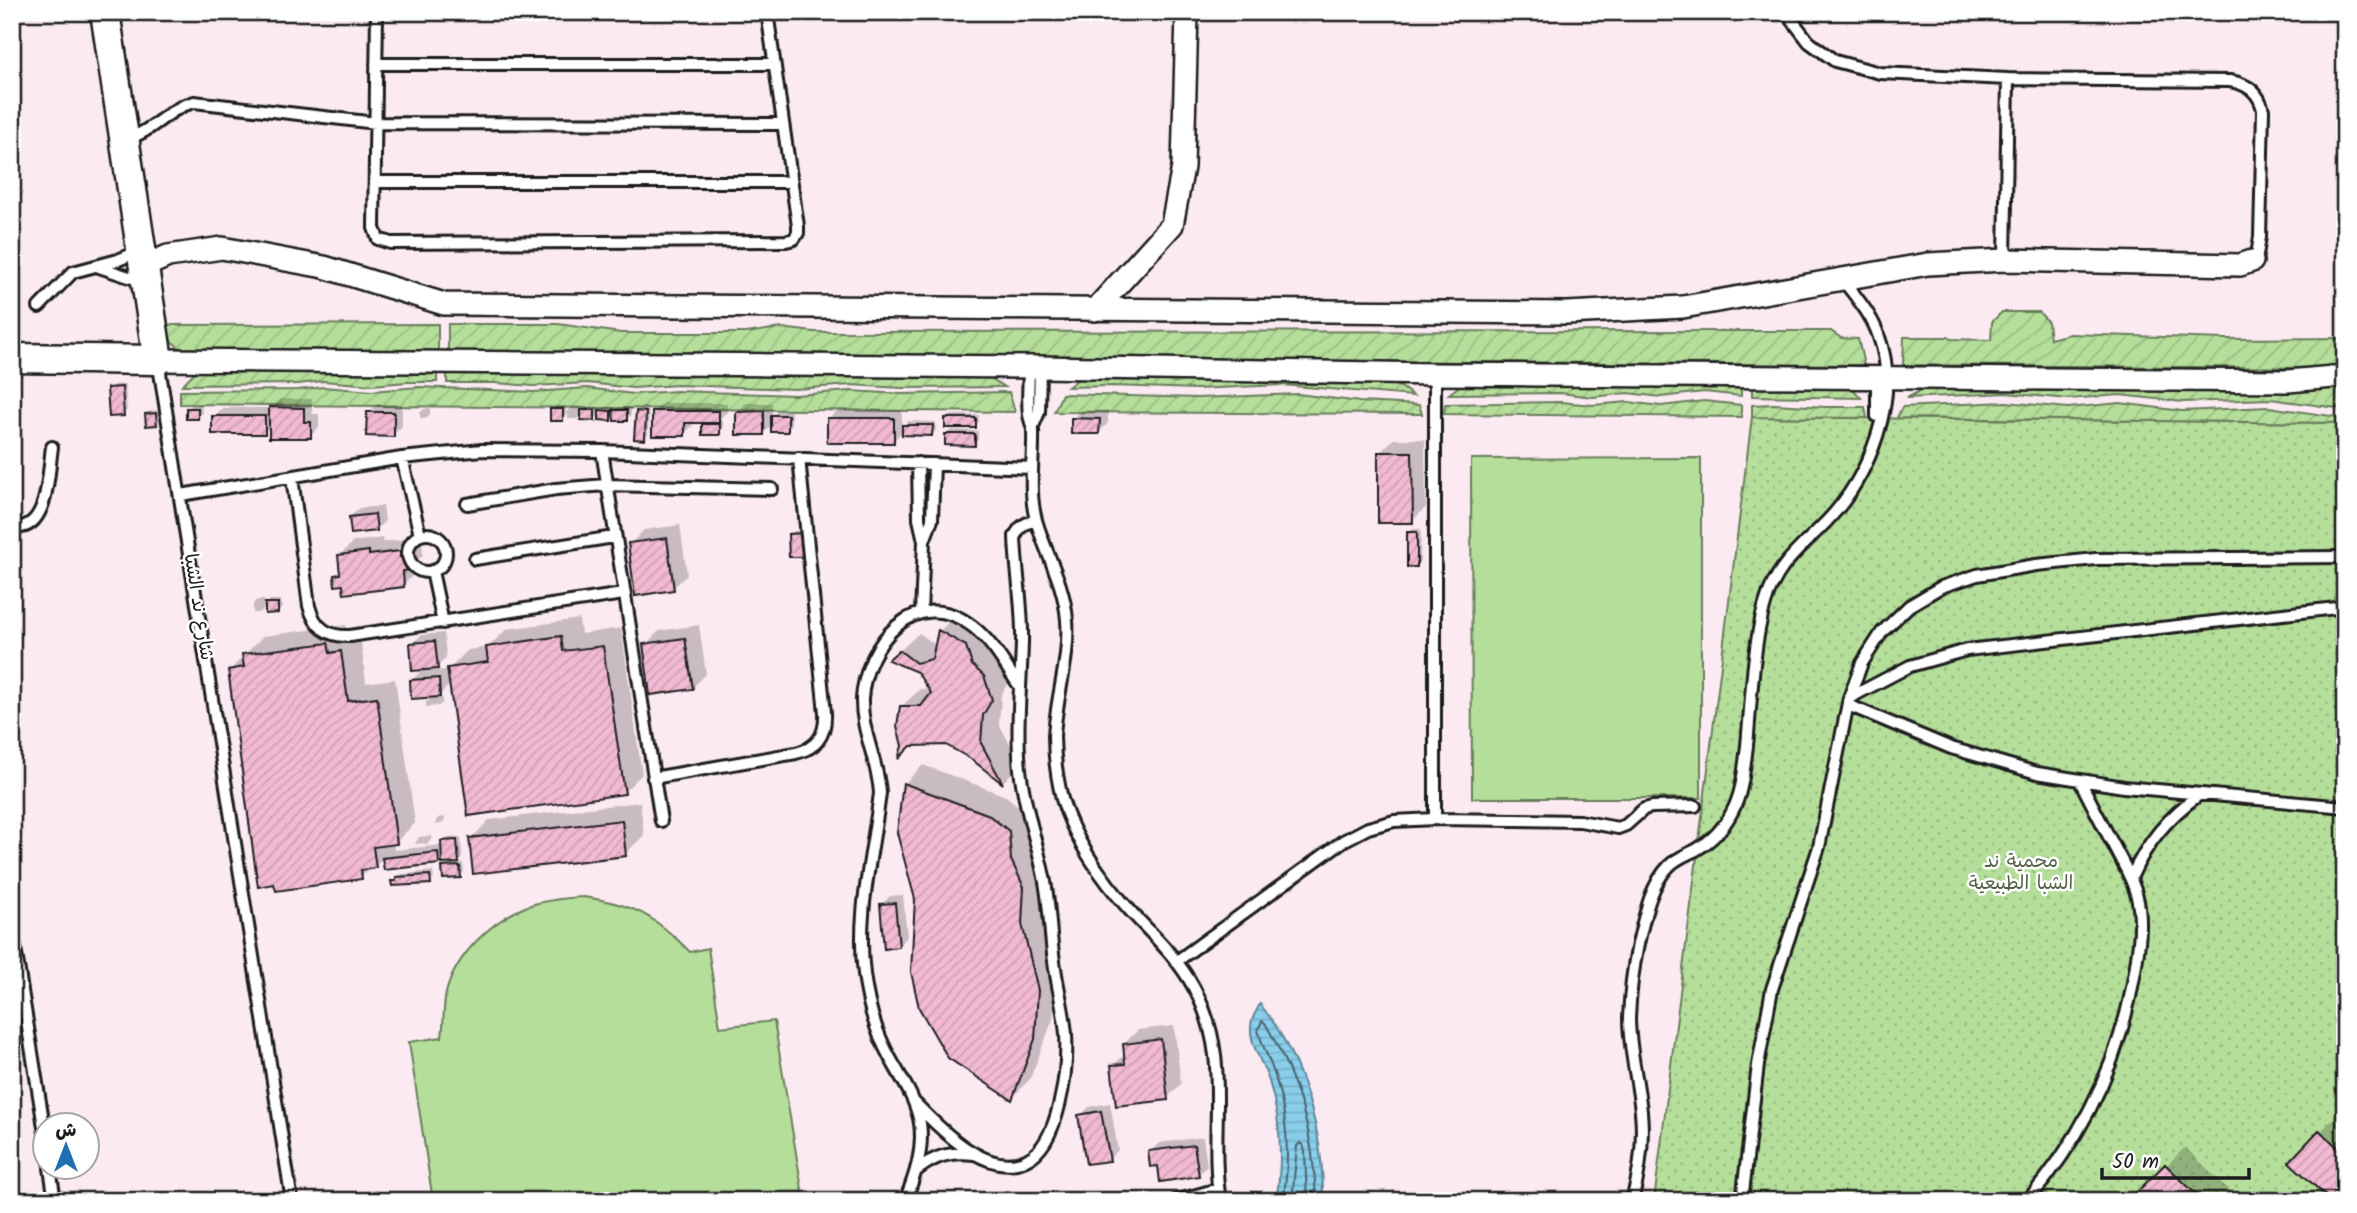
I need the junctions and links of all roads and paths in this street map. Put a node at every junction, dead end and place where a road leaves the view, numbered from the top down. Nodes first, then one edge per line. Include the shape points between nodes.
1 (105, 12) edge
2 (377, 12) edge
3 (767, 12) edge
4 (1187, 12) edge
5 (1786, 12) edge
6 (376, 64) junction
7 (774, 64) junction
8 (2008, 79) junction
9 (376, 123) junction
10 (783, 124) junction
11 (125, 140) junction
12 (375, 182) junction
13 (791, 182) junction
14 (2005, 260) junction
15 (2252, 261) joint
16 (93, 266) junction
17 (145, 267) junction
18 (1842, 279) junction
19 (39, 307) dead end
20 (1095, 310) junction
21 (12, 358) edge
22 (158, 360) junction
23 (1034, 367) junction
24 (1434, 374) junction
25 (1881, 376) junction
26 (2345, 376) edge
27 (52, 447) dead end
28 (601, 451) junction
29 (402, 458) junction
30 (799, 458) junction
31 (918, 463) junction
32 (934, 464) junction
33 (1032, 468) junction
34 (292, 477) junction
35 (606, 485) junction
36 (772, 489) dead end
37 (181, 495) junction
38 (467, 504) dead end
39 (1036, 520) junction
40 (12, 527) edge
41 (420, 535) junction
42 (614, 537) junction
43 (924, 541) junction
44 (2345, 557) edge
45 (475, 559) dead end
46 (432, 571) junction
47 (623, 594) junction
48 (2345, 607) edge
49 (922, 613) junction
50 (443, 623) junction
51 (1018, 684) junction
52 (1849, 701) junction
53 (653, 778) junction
54 (2080, 781) junction
55 (2200, 794) junction
56 (1695, 806) dead end
57 (2345, 807) edge
58 (1435, 819) junction
59 (660, 821) dead end
60 (2131, 878) junction
61 (12, 929) edge
62 (1177, 961) junction
63 (915, 1102) junction
64 (42, 1112) edge
65 (977, 1154) junction
66 (917, 1170) junction
67 (52, 1182) edge
68 (1219, 1195) edge
69 (55, 1201) edge
70 (292, 1201) edge
71 (905, 1201) edge
72 (1175, 1201) edge
73 (1632, 1201) edge
74 (1742, 1201) edge
75 (2027, 1201) edge

1 - 11 street, شارع ند الشبا
2 - 6 lane
3 - 7 lane
4 - 20 street via 1183,167 1172,225
5 - 8 lane via 1809,42 1835,61 1880,73
6 - 7 lane
6 - 9 lane
7 - 10 lane
8 - 14 lane
8 - 15 lane via 2230,81 2249,86 2263,110 2260,237
9 - 10 lane
9 - 11 lane via 194,102
9 - 12 lane
10 - 13 lane
11 - 17 street, شارع ند الشبا
12 - 13 lane
12 - 13 lane via 374,232 378,239 391,243 790,241 798,230
14 - 15 street via 2240,265
14 - 18 street via 1928,264
16 - 17 lane via 121,273
16 - 17 lane via 118,260
16 - 19 lane via 68,275
17 - 20 street via 168,256 222,248 324,267 444,304
17 - 22 street, شارع ند الشبا
18 - 20 street via 1707,304 1628,312
18 - 25 lane via 1873,321 1880,339
21 - 22 street
22 - 23 street
22 - 37 lane, شارع ند الشبا
23 - 24 street
23 - 33 lane via 1029,412
24 - 25 street
24 - 58 lane
25 - 26 street via 2288,381
25 - 73 lane via 1878,432 1864,470 1847,497 1795,550 1770,586 1760,628 1743,779 1732,812 1711,839 1669,866 1651,900 1638,944 1630,1007 1642,1114 1640,1171
27 - 40 lane via 39,516 30,526
28 - 29 lane via 482,450
28 - 30 lane
28 - 35 lane
29 - 34 lane
29 - 41 lane
30 - 31 lane
30 - 53 lane via 825,713 822,735 816,744 796,753
31 - 32 lane
31 - 43 lane
32 - 33 lane
32 - 43 lane via 932,520
33 - 39 lane
34 - 37 lane
34 - 50 lane via 309,606 319,627 338,636
35 - 36 lane
35 - 38 lane
35 - 42 lane
37 - 70 lane, شارع ند الشبا
39 - 51 lane via 1025,523 1015,536 1022,622
39 - 62 lane via 1058,574 1067,623 1054,735 1063,800 1092,862
41 - 46 lane via 408,547 410,562
41 - 46 lane via 437,536 446,551 440,567
42 - 45 lane
42 - 47 lane
43 - 49 lane
44 - 52 lane via 2096,559 1977,575 1941,587 1909,606 1882,632 1862,663
46 - 50 lane
47 - 50 lane
47 - 53 lane
48 - 52 lane via 1967,650 1910,666
49 - 51 lane via 940,612 973,626
49 - 63 lane via 904,619 878,645 862,700 880,793 862,924 864,975 884,1048
51 - 65 lane via 1020,769 1045,881 1066,1061 1056,1115 1039,1151 1028,1159 1003,1164
52 - 54 lane via 1951,748
52 - 74 lane via 1819,847 1772,989
53 - 59 lane
54 - 55 lane
54 - 60 lane
55 - 57 lane
55 - 60 lane via 2151,839
56 - 58 lane via 1644,809 1618,828 1580,821
58 - 62 lane via 1394,821 1343,841
60 - 75 lane via 2140,932 2120,1039 2084,1122
61 - 64 lane
62 - 68 lane via 1203,1008 1216,1050
63 - 65 lane
63 - 66 lane via 921,1136
65 - 66 lane via 945,1154
66 - 71 lane
67 - 69 lane
68 - 72 lane

